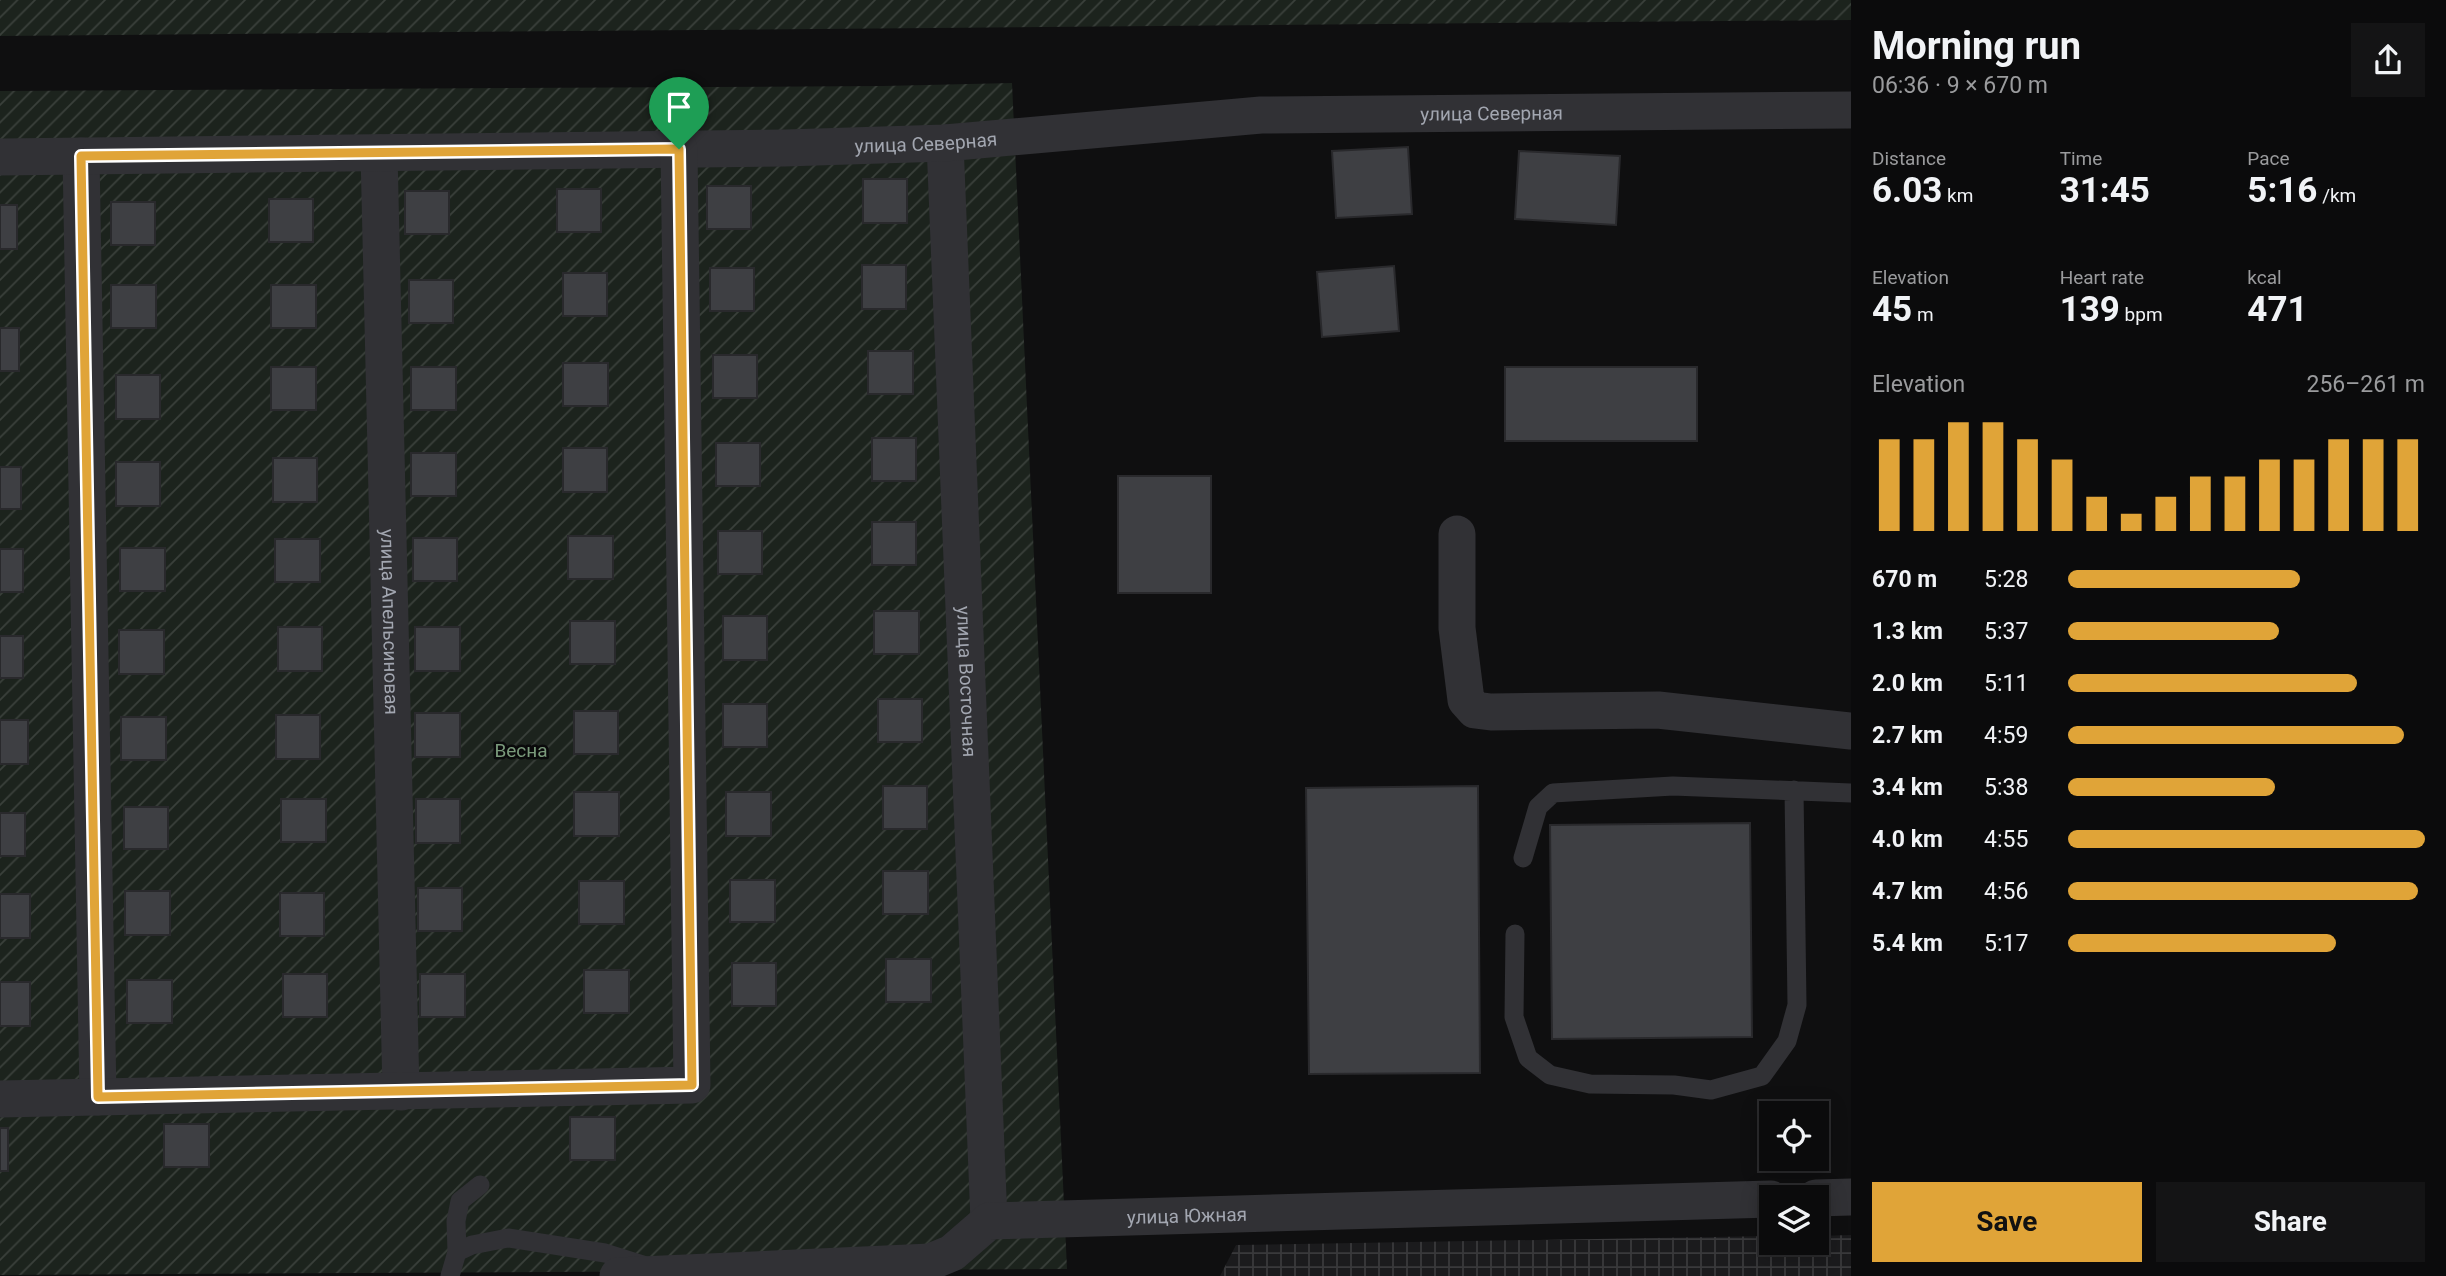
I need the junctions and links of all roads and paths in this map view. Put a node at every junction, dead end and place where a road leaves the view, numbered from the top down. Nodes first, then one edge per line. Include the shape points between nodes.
1 (1851, 110) edge
2 (944, 143) junction
3 (679, 149) junction
4 (379, 153) junction
5 (81, 156) junction
6 (0, 157) edge
7 (1457, 534) dead end
8 (1851, 731) edge
9 (1794, 790) junction
10 (1851, 793) edge
11 (1523, 858) dead end
12 (1515, 934) dead end
13 (401, 1092) junction
14 (98, 1097) junction
15 (0, 1099) edge
16 (480, 1185) dead end
17 (1851, 1197) edge
18 (1829, 1198) edge
19 (1759, 1199) edge
20 (989, 1221) junction
21 (457, 1252) junction
22 (670, 1274) junction
23 (450, 1276) edge
24 (618, 1276) edge

1 - 2 street, улица Северная via 1261,115
2 - 3 street, улица Северная
2 - 20 street, улица Восточная
3 - 4 street, улица Северная
3 - 13 street via 692,1085
4 - 5 street, улица Северная
4 - 13 street, улица Апельсиновая
5 - 6 street, улица Северная
5 - 14 street
7 - 8 street via 1457,628 1466,700 1475,710 1658,710
9 - 10 lane
9 - 11 lane via 1673,786 1553,793 1538,807
9 - 12 lane via 1797,1005 1787,1041 1762,1076 1711,1090 1590,1084 1549,1075 1528,1058 1514,1017
13 - 14 street
14 - 15 street
16 - 21 lane via 460,1201
17 - 18 street
19 - 20 street, улица Южная
20 - 22 street via 952,1253 930,1262
21 - 22 lane via 508,1238 605,1253
21 - 23 lane
22 - 24 street

